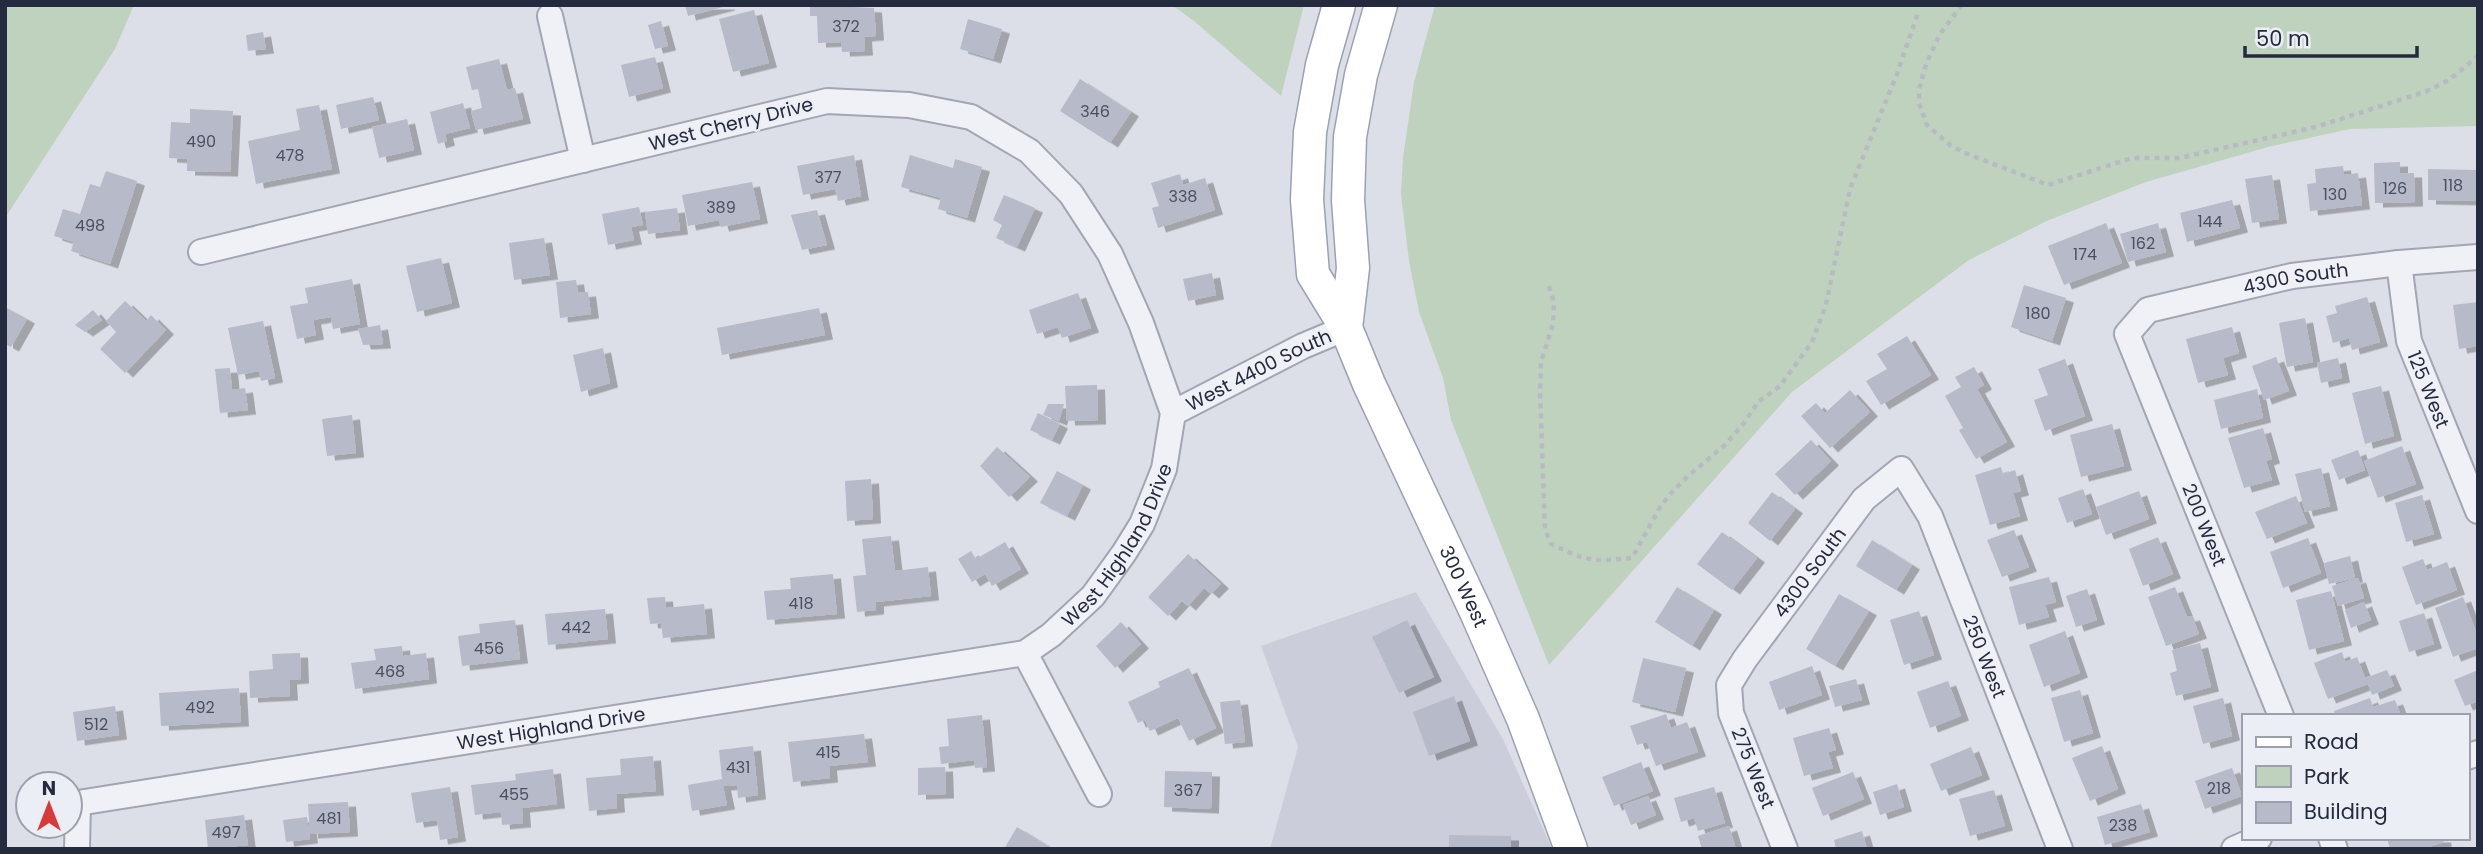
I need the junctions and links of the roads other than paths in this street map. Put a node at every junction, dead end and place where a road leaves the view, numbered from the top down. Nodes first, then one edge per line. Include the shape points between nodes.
1 (1339, 5) edge
2 (1381, 5) edge
3 (550, 16) dead end
4 (583, 160) junction
5 (201, 252) dead end
6 (2478, 257) edge
7 (2399, 262) junction
8 (1346, 328) junction
9 (2127, 334) joint
10 (1173, 413) junction
11 (1902, 468) joint
12 (2478, 511) edge
13 (1025, 653) junction
14 (1729, 685) joint
15 (2280, 714) edge
16 (1099, 794) dead end
17 (2254, 840) edge
18 (77, 849) edge
19 (1572, 849) edge
20 (1785, 849) edge
21 (2060, 849) edge
22 (2234, 849) edge

1 - 8 main road, 300 West via 1313,110 1307,200 1313,274
2 - 8 main road, 300 West via 1350,137 1353,268
3 - 4 street
4 - 5 street, West Cherry Drive
4 - 10 street, West Cherry Drive via 827,101 909,105 971,117 1029,151 1071,194 1110,254
6 - 7 street, 4300 South
7 - 9 street, 4300 South via 2292,276 2148,310
7 - 12 street, 125 West via 2409,341
8 - 10 street, West 4400 South
8 - 19 main road, 300 West via 1523,719
9 - 15 street, 200 West
10 - 13 street, West Highland Drive via 1164,469 1142,524 1093,596
11 - 14 street, 4300 South via 1864,499
11 - 21 street, 250 West via 1930,516
13 - 16 street
13 - 18 street, West Highland Drive via 78,803
14 - 20 street, 275 West via 1731,713
17 - 22 street

